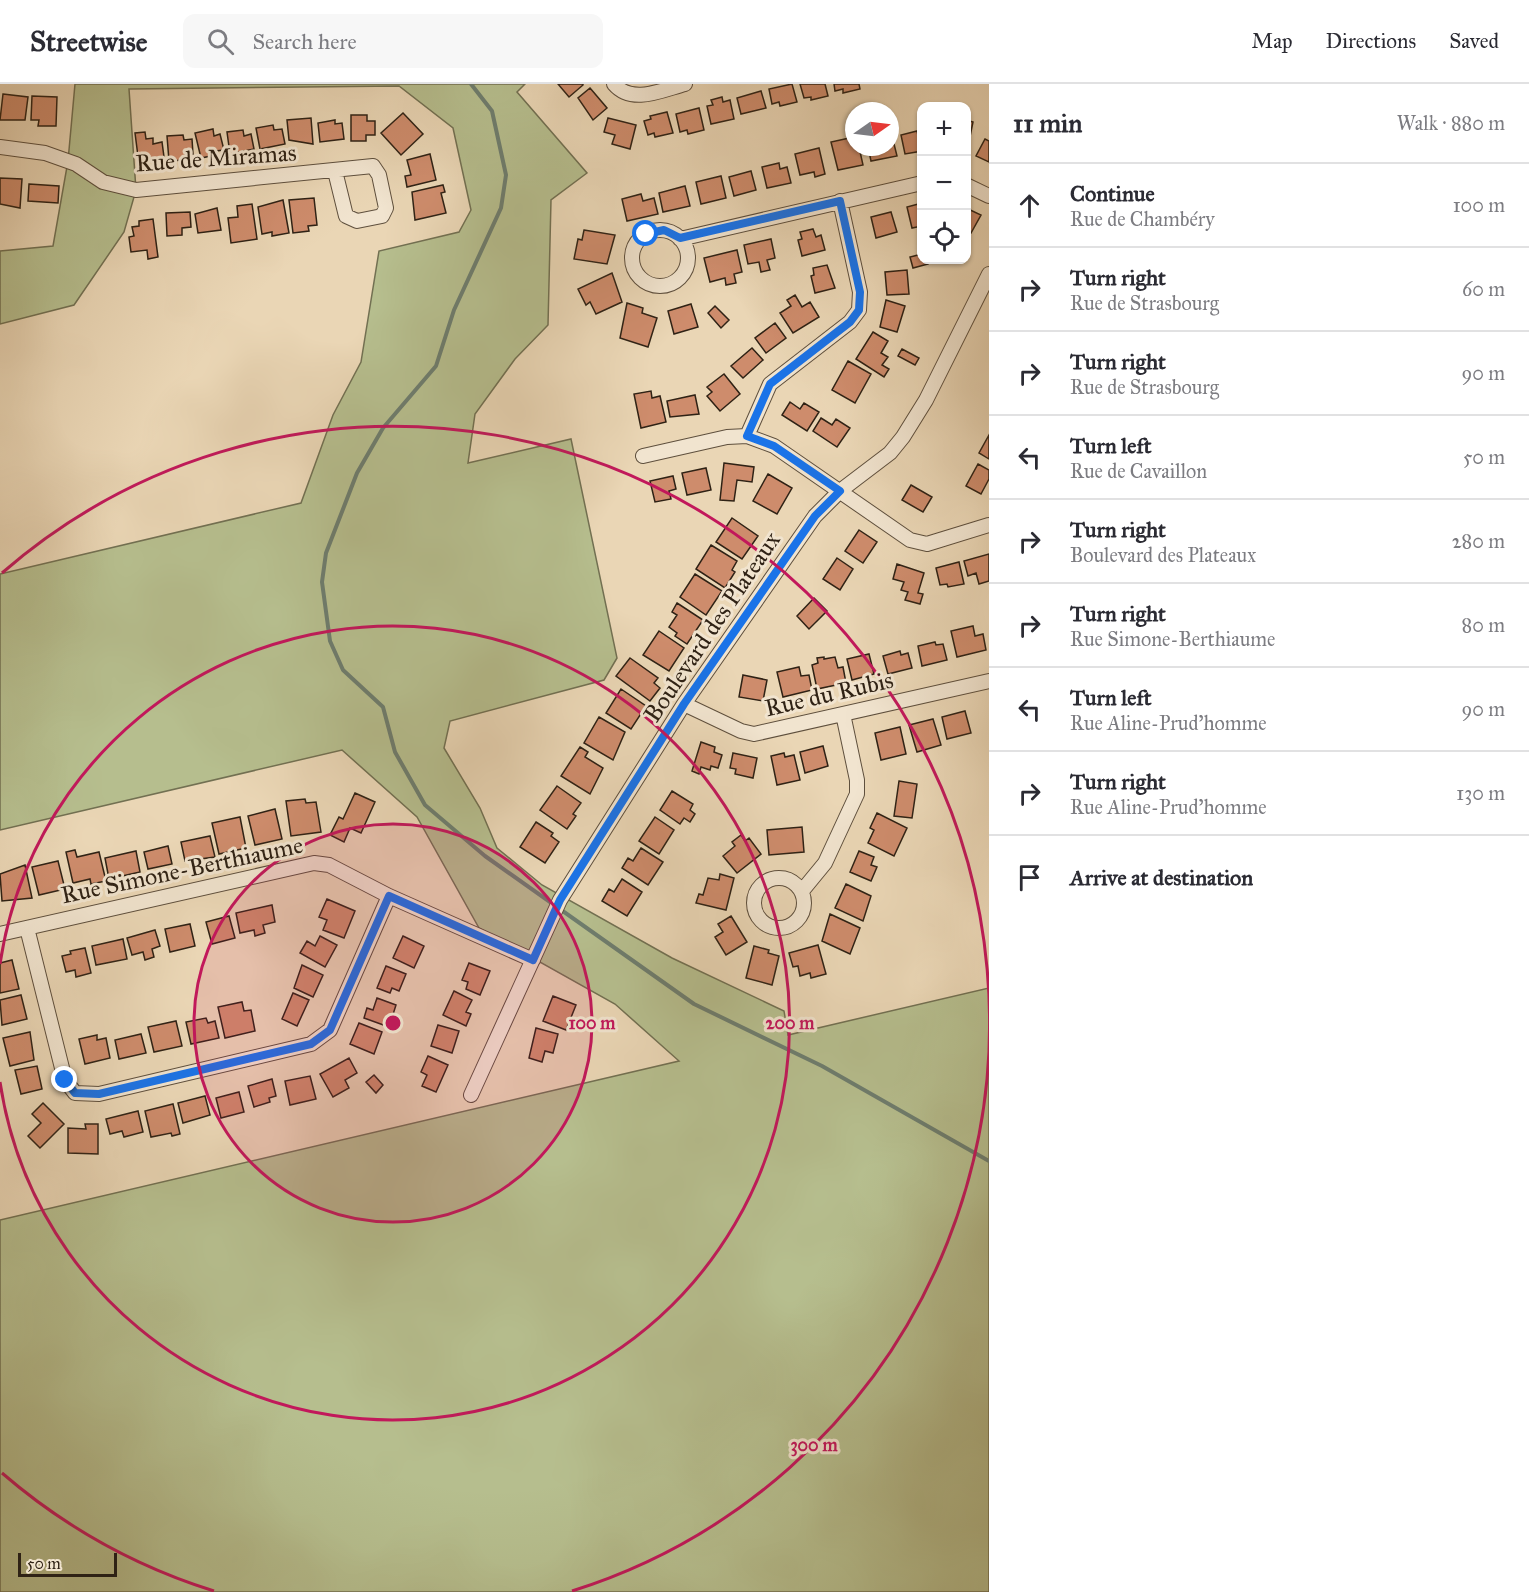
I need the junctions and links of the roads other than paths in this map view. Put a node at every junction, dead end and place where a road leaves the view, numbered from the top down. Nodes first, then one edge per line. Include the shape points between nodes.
1 (614, 84) edge
2 (685, 84) edge
3 (0, 147) edge
4 (336, 171) junction
5 (917, 184) edge
6 (971, 187) edge
7 (989, 196) edge
8 (840, 201) junction
9 (680, 238) junction
10 (989, 274) edge
11 (747, 436) junction
12 (643, 456) dead end
13 (840, 491) junction
14 (989, 525) edge
15 (989, 681) edge
16 (684, 704) junction
17 (843, 714) junction
18 (802, 891) dead end
19 (389, 896) junction
20 (27, 928) junction
21 (0, 934) edge
22 (533, 960) junction
23 (471, 1095) dead end

1 - 2 street via 621,92 640,96
3 - 4 street, Rue de Miramas via 45,153 76,164 104,182 136,190
4 - 4 street, Rue de Miramas via 373,166 379,175 386,208 382,216 357,221 346,216
5 - 8 street
6 - 7 street
8 - 9 street
8 - 11 street via 860,292 859,310 850,322 770,384
9 - 9 street via 654,230 639,240 632,257 644,281 661,286 684,272 688,255
10 - 13 street, Boulevard des Plateaux via 926,400 903,437 874,467
11 - 12 street
11 - 13 street via 774,446
13 - 14 street via 899,534 927,544
13 - 16 street, Boulevard des Plateaux via 815,516
15 - 17 street, Rue du Rubis
16 - 17 street, Rue du Rubis via 754,734
16 - 22 street, Boulevard des Plateaux via 560,900
17 - 18 street via 857,794 825,863
19 - 20 street, Rue Simone-Berthiaume via 329,865 314,863
19 - 20 street via 330,1030 311,1044 99,1094 75,1093 65,1080
19 - 22 street, Rue Simone-Berthiaume
20 - 21 street, Rue Simone-Berthiaume
22 - 23 street, Boulevard des Plateaux

